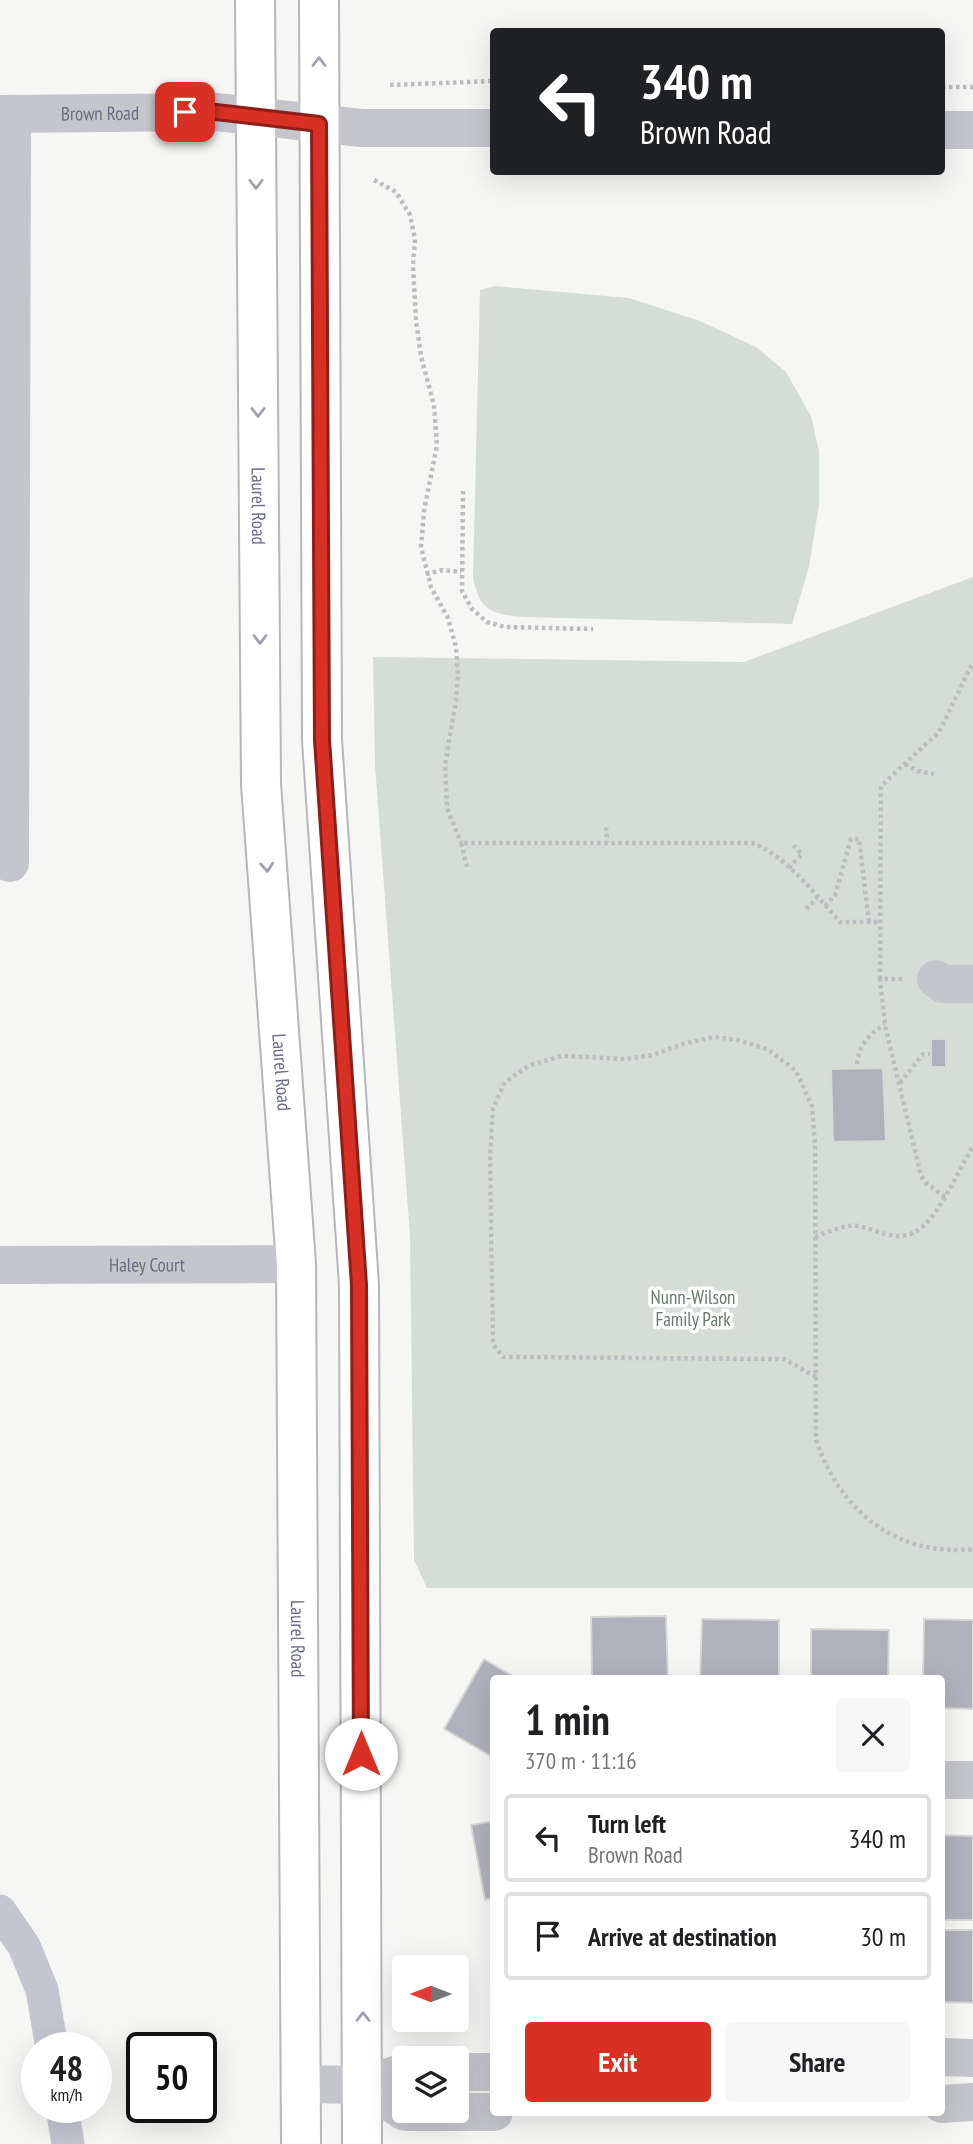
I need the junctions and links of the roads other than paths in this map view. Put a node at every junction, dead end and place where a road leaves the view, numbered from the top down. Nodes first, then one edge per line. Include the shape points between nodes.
1 (255, 0) edge
2 (319, 0) edge
3 (6, 114) edge
4 (256, 116) junction
5 (319, 124) junction
6 (490, 128) edge
7 (945, 130) edge
8 (973, 130) edge
9 (10, 863) dead end
10 (936, 979) dead end
11 (973, 984) edge
12 (296, 1264) junction
13 (0, 1265) edge
14 (945, 1780) edge
15 (973, 1780) edge
16 (945, 2057) edge
17 (973, 2058) edge
18 (469, 2072) edge
19 (490, 2072) edge
20 (392, 2076) edge
21 (300, 2084) junction
22 (363, 2085) junction
23 (973, 2102) edge
24 (945, 2104) edge
25 (490, 2112) edge
26 (301, 2144) edge
27 (362, 2144) edge

1 - 4 main road, Laurel Road
5 -> 2 main road
3 - 4 street, Brown Road via 216,112
3 - 9 street
4 - 5 street, Brown Road
4 -> 12 main road, Laurel Road via 261,784
5 - 6 street, Brown Road
22 -> 5 main road via 359,1285 322,740
7 - 8 street
10 - 11 street via 943,984
12 - 13 street, Haley Court
12 - 21 main road, Laurel Road
14 - 15 street
16 - 17 street
18 - 19 street
20 - 22 street
21 - 22 street
21 - 26 main road, Laurel Road
22 - 25 street via 404,2112
22 - 27 main road
23 - 24 street

